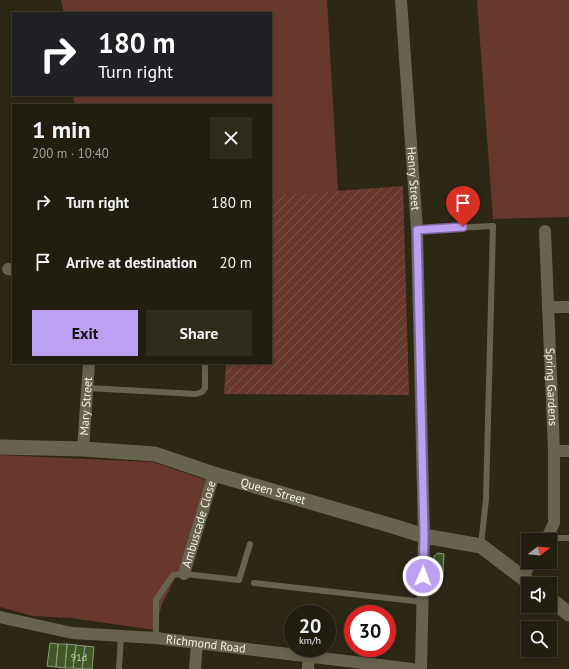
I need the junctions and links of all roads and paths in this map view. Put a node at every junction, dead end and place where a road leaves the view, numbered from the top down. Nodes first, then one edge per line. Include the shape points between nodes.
1 (401, 0) edge
2 (417, 230) junction
3 (546, 231) dead end
4 (548, 307) junction
5 (569, 307) edge
6 (89, 364) edge
7 (205, 364) edge
8 (88, 388) junction
9 (0, 447) edge
10 (83, 449) junction
11 (569, 451) edge
12 (554, 452) junction
13 (214, 474) junction
14 (550, 533) edge
15 (424, 536) junction
16 (569, 538) edge
17 (557, 539) edge
18 (250, 544) dead end
19 (481, 546) junction
20 (184, 574) junction
21 (523, 577) edge
22 (254, 583) dead end
23 (423, 602) junction
24 (557, 605) edge
25 (569, 614) edge
26 (0, 617) edge
27 (121, 636) junction
28 (156, 638) junction
29 (197, 643) junction
30 (284, 653) edge
31 (310, 657) edge
32 (318, 657) edge
33 (119, 669) edge
34 (195, 669) edge
35 (308, 669) edge
36 (412, 669) edge
37 (421, 669) edge

1 - 2 street, Henry Street
2 - 15 street, Henry Street
2 - 19 lane via 493,226 486,499
3 - 4 street, Spring Gardens
4 - 5 street
4 - 12 street, Spring Gardens
6 - 8 street, Mary Street
7 - 8 lane via 205,388 196,394
8 - 10 street, Mary Street
9 - 10 street, Queen Street
10 - 13 street, Queen Street via 155,454
11 - 12 street
12 - 14 street, Spring Gardens via 554,523
13 - 15 street, Queen Street
13 - 20 street, Ambuscade Close
15 - 19 street, Queen Street
15 - 23 street, Henry Street
16 - 17 lane
18 - 20 lane via 239,580
19 - 21 street, Queen Street
20 - 28 lane via 173,575 156,600
22 - 23 lane
23 - 37 street, Henry Street
24 - 25 street
26 - 27 street, Richmond Road via 72,633
27 - 28 street, Richmond Road
27 - 33 lane
28 - 29 street, Richmond Road
29 - 30 street, Richmond Road
29 - 34 street
31 - 35 street
32 - 36 street, Richmond Road

